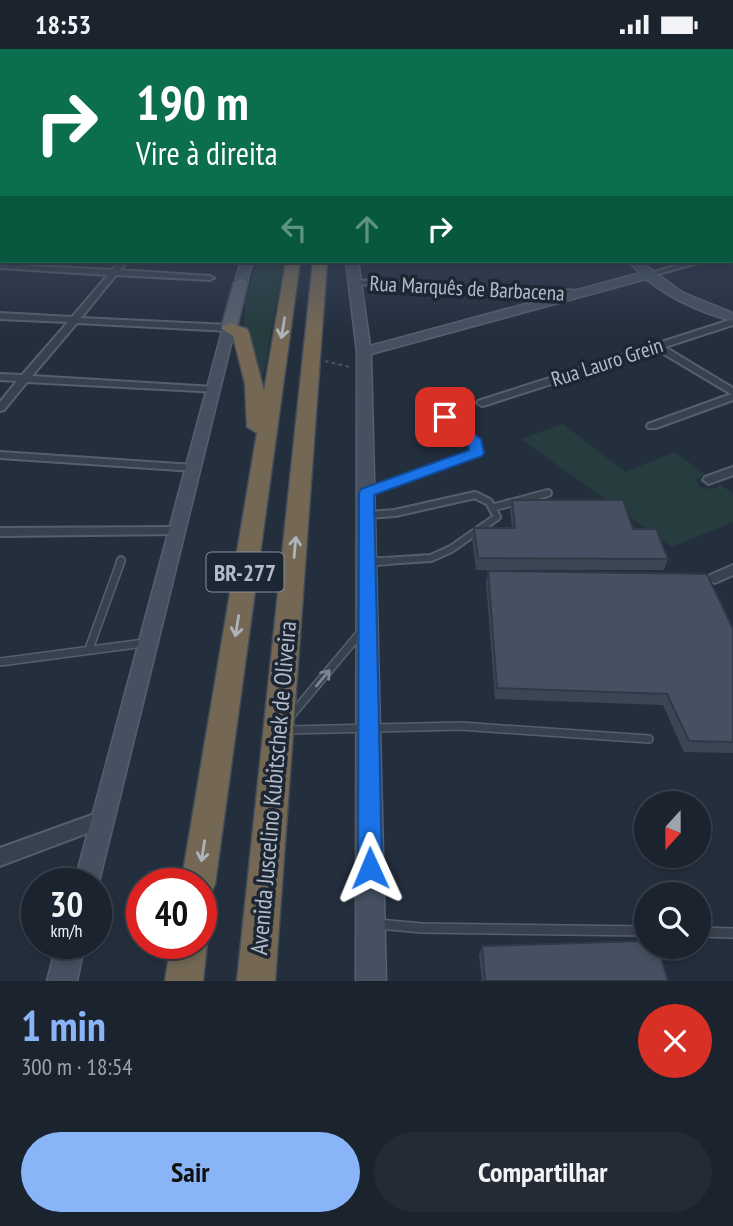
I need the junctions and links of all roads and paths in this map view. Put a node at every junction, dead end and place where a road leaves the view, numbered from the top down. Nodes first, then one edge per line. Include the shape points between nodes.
1 (122, 263) edge
2 (247, 263) edge
3 (293, 263) edge
4 (320, 263) edge
5 (331, 263) edge
6 (352, 263) edge
7 (636, 263) edge
8 (693, 263) edge
9 (0, 266) edge
10 (114, 273) junction
11 (647, 275) junction
12 (210, 278) dead end
13 (242, 282) joint
14 (353, 282) junction
15 (318, 283) junction
16 (581, 293) junction
17 (0, 316) edge
18 (733, 317) edge
19 (74, 320) junction
20 (733, 322) edge
21 (229, 328) junction
22 (657, 346) junction
23 (312, 359) junction
24 (364, 361) junction
25 (0, 377) edge
26 (25, 378) junction
27 (214, 390) junction
28 (733, 395) edge
29 (482, 403) dead end
30 (430, 404) dead end
31 (0, 408) edge
32 (652, 426) dead end
33 (0, 455) edge
34 (194, 468) junction
35 (733, 471) edge
36 (709, 480) dead end
37 (258, 491) junction
38 (366, 493) junction
39 (548, 493) dead end
40 (495, 507) junction
41 (367, 515) junction
42 (177, 531) junction
43 (0, 533) edge
44 (121, 560) dead end
45 (367, 562) junction
46 (733, 570) edge
47 (715, 577) dead end
48 (369, 624) junction
49 (149, 643) junction
50 (89, 649) junction
51 (0, 662) edge
52 (279, 730) junction
53 (368, 730) junction
54 (649, 739) dead end
55 (103, 819) junction
56 (0, 857) edge
57 (91, 868) edge
58 (200, 868) edge
59 (371, 923) junction
60 (634, 932) edge
61 (711, 932) edge
62 (733, 933) edge
63 (67, 959) edge
64 (187, 959) edge
65 (62, 981) edge
66 (184, 981) edge
67 (256, 981) edge
68 (371, 981) edge

1 - 10 street
2 - 13 street
3 -> 37 highway, Avenida Juscelino Kubitschek de Oliveira / BR-277
4 - 15 highway, Avenida Juscelino Kubitschek de Oliveira / BR-277
5 - 15 highway
6 - 14 street
7 - 11 street
8 - 11 street
9 - 10 street
10 - 12 street
10 - 19 street
11 - 16 street
11 - 18 street via 687,302
13 - 21 main road
14 - 16 street, Rua Marquês de Barbacena
14 - 24 street
15 - 23 highway, Avenida Juscelino Kubitschek de Oliveira / BR-277
16 - 24 street
17 - 19 street
19 - 21 street
19 - 26 street
20 - 22 street, Rua Lauro Grein
21 - 27 street
21 - 37 highway via 241,333 254,384
22 - 28 street
22 - 29 street, Rua Lauro Grein
23 - 24 path
52 -> 23 highway, Avenida Juscelino Kubitschek de Oliveira / BR-277
24 - 38 street
25 - 26 street
26 - 27 street
26 - 31 street
27 - 34 street
28 - 32 street
30 - 38 lane via 475,442 477,453
33 - 34 street
34 - 42 street
35 - 36 street
37 -> 58 highway, Avenida Juscelino Kubitschek de Oliveira / BR-277
38 - 41 street
39 - 40 lane
40 - 41 lane via 475,495
40 - 45 lane via 497,517 432,558
41 - 45 street
42 - 43 street
42 - 49 street
44 - 50 lane
45 - 48 street
46 - 47 street
52 -> 48 lane
48 - 53 street
49 - 50 lane
49 - 55 street
50 - 51 lane
52 - 53 lane
52 - 67 highway, Avenida Juscelino Kubitschek de Oliveira / BR-277
53 - 54 lane via 461,726
53 - 59 street
55 - 56 street
55 - 57 street
59 - 60 lane
59 - 68 street
61 - 62 lane
63 - 65 street
64 - 66 highway

